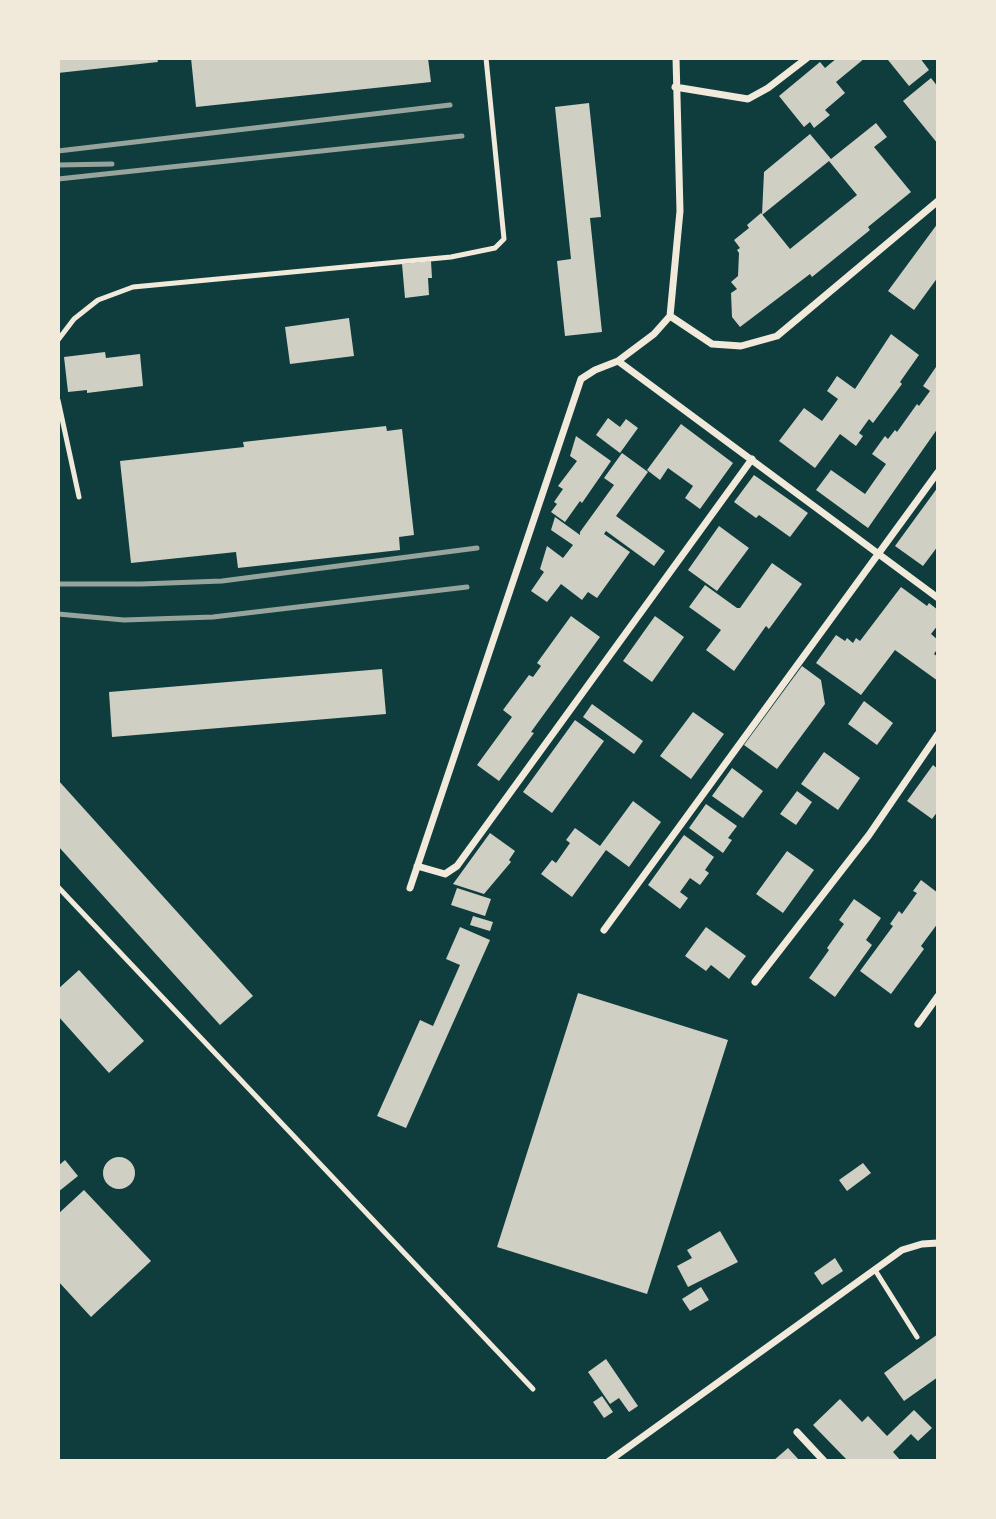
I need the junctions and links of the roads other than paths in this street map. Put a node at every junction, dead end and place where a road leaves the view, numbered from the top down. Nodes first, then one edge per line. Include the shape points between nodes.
1 (486, 58) edge
2 (676, 58) edge
3 (807, 58) edge
4 (675, 87) junction
5 (938, 201) edge
6 (670, 316) junction
7 (58, 340) edge
8 (618, 361) junction
9 (58, 400) edge
10 (751, 459) junction
11 (938, 472) edge
12 (79, 496) dead end
13 (878, 555) junction
14 (938, 598) edge
15 (938, 734) edge
16 (417, 866) junction
17 (58, 887) edge
18 (410, 888) dead end
19 (604, 930) dead end
20 (755, 982) dead end
21 (938, 996) edge
22 (918, 1024) dead end
23 (938, 1243) edge
24 (875, 1270) junction
25 (917, 1337) dead end
26 (533, 1389) dead end
27 (797, 1432) dead end
28 (609, 1461) edge
29 (824, 1461) edge

1 - 7 lane via 504,239 495,248 451,257 133,287 98,300 74,319
2 - 4 street
3 - 4 street via 748,99
4 - 6 street via 680,211
5 - 6 street via 777,336 741,346 712,344
6 - 8 street
8 - 10 street
8 - 16 street via 581,379
9 - 12 lane
10 - 13 street
10 - 16 street via 457,866 445,874
11 - 13 street
13 - 14 street
13 - 19 street
15 - 20 street via 869,835
16 - 18 street
17 - 26 lane
21 - 22 street
23 - 24 street via 902,1250
24 - 25 lane
24 - 28 street
27 - 29 street

